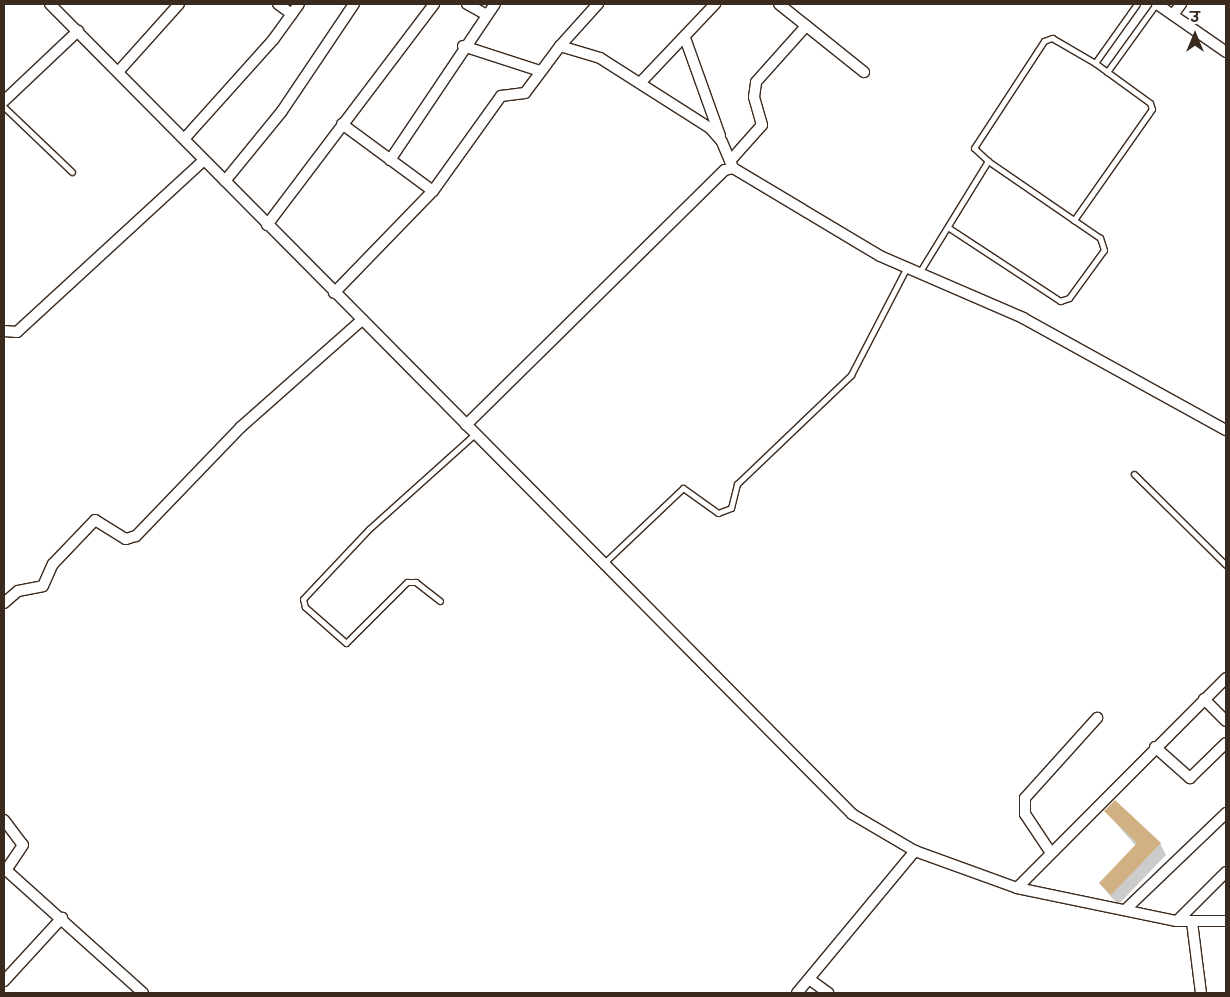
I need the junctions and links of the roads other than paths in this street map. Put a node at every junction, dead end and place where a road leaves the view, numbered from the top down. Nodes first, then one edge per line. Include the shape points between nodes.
1 (50, 4) edge
2 (179, 4) edge
3 (278, 4) edge
4 (299, 4) edge
5 (354, 4) edge
6 (434, 4) edge
7 (467, 4) edge
8 (494, 4) edge
9 (598, 4) edge
10 (715, 4) edge
11 (779, 4) edge
12 (1137, 4) edge
13 (1156, 4) edge
14 (1181, 4) edge
15 (292, 14) junction
16 (485, 14) junction
17 (1173, 15) junction
18 (806, 26) junction
19 (78, 31) junction
20 (684, 38) junction
21 (463, 46) junction
22 (560, 46) junction
23 (1226, 52) edge
24 (1095, 63) junction
25 (540, 71) junction
26 (118, 72) junction
27 (864, 72) dead end
28 (1107, 72) junction
29 (641, 82) junction
30 (4, 101) edge
31 (4, 107) edge
32 (342, 124) junction
33 (184, 138) junction
34 (722, 142) junction
35 (204, 160) junction
36 (390, 160) junction
37 (988, 161) junction
38 (731, 164) junction
39 (72, 172) dead end
40 (225, 181) junction
41 (434, 191) junction
42 (1074, 220) junction
43 (268, 225) junction
44 (949, 228) junction
45 (907, 267) junction
46 (919, 272) junction
47 (334, 293) junction
48 (362, 320) junction
49 (4, 331) edge
50 (466, 425) junction
51 (1226, 430) edge
52 (475, 434) junction
53 (1134, 474) dead end
54 (603, 563) junction
55 (1226, 565) edge
56 (440, 601) dead end
57 (4, 604) edge
58 (1226, 678) edge
59 (1204, 699) junction
60 (1097, 718) dead end
61 (1226, 721) edge
62 (1226, 743) edge
63 (1155, 747) junction
64 (1226, 813) edge
65 (4, 820) edge
66 (915, 851) junction
67 (1051, 853) junction
68 (5, 870) edge
69 (1226, 872) edge
70 (1017, 888) junction
71 (1125, 910) junction
72 (62, 918) junction
73 (1177, 921) junction
74 (1226, 921) edge
75 (1192, 922) junction
76 (4, 979) edge
77 (809, 979) junction
78 (143, 993) edge
79 (797, 993) edge
80 (828, 993) edge
81 (1201, 993) edge

1 - 19 street
2 - 26 street
3 - 15 street
4 - 15 street
5 - 40 street via 282,112
6 - 32 street
7 - 16 street
8 - 16 street
9 - 22 street
10 - 20 street
11 - 18 street
12 - 24 lane
13 - 17 street
13 - 28 lane
14 - 17 street
15 - 33 street
16 - 21 street
17 - 23 street
18 - 27 street
18 - 38 street via 756,82 754,97 762,125
19 - 26 street
19 - 30 street
20 - 29 street
20 - 34 street
21 - 25 street
21 - 36 street
22 - 25 street
22 - 29 street via 600,58
24 - 28 lane
24 - 37 lane via 1058,40 1044,41 976,139 976,152
25 - 41 street via 522,95 501,96
26 - 33 street
28 - 42 lane via 1150,103 1152,109
29 - 34 street via 710,128
31 - 39 lane
32 - 36 street
32 - 43 street
33 - 35 street
34 - 38 street
35 - 40 street
35 - 49 street via 17,332
36 - 41 street
37 - 42 lane
37 - 44 lane
38 - 45 street via 838,233
38 - 50 street
40 - 43 street
41 - 47 street
42 - 44 lane via 1104,241 1105,247 1064,301
43 - 47 street
44 - 46 lane
45 - 46 street
45 - 54 lane via 851,375 737,484 731,508 718,513 683,488
46 - 51 street via 1111,362
47 - 48 street
48 - 50 street
48 - 57 street via 241,427 136,536 126,539 95,520 53,564 42,586 18,591
50 - 52 street
52 - 54 street
52 - 56 lane via 370,529 303,599 305,607 346,642 407,582 416,582
53 - 55 lane
54 - 66 street via 826,790 880,834
58 - 59 street
59 - 61 street
59 - 63 street
60 - 67 street via 1024,798 1024,814
62 - 63 street via 1190,778
63 - 67 street
64 - 71 street
65 - 68 street via 23,845
66 - 70 street
66 - 77 street
67 - 70 street
68 - 72 street
69 - 73 street
70 - 71 street
71 - 73 street
72 - 76 street
72 - 78 street
73 - 75 street
74 - 75 street
75 - 81 street
77 - 79 street
77 - 80 street

